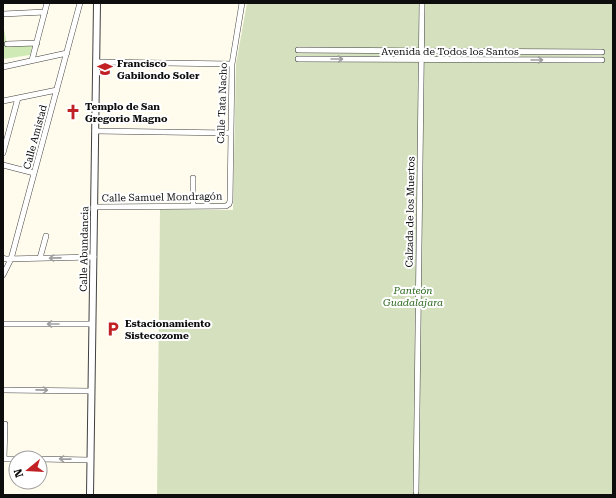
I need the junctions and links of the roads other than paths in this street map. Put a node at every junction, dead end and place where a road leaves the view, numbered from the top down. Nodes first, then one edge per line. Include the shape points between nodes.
1 (47, 3) edge
2 (80, 3) edge
3 (97, 3) edge
4 (242, 3) edge
5 (422, 3) edge
6 (45, 12) junction
7 (3, 14) edge
8 (37, 43) junction
9 (7, 44) dead end
10 (298, 50) dead end
11 (422, 51) junction
12 (602, 52) dead end
13 (67, 53) junction
14 (298, 59) dead end
15 (32, 60) junction
16 (421, 60) junction
17 (602, 60) dead end
18 (96, 62) junction
19 (232, 64) junction
20 (3, 67) edge
21 (57, 90) junction
22 (18, 98) junction
23 (3, 101) edge
24 (95, 131) junction
25 (230, 133) junction
26 (3, 153) edge
27 (3, 165) edge
28 (34, 173) junction
29 (193, 178) dead end
30 (229, 204) joint
31 (193, 206) junction
32 (94, 207) junction
33 (46, 236) dead end
34 (94, 257) junction
35 (3, 258) edge
36 (40, 258) junction
37 (11, 259) junction
38 (3, 275) edge
39 (3, 324) edge
40 (92, 324) junction
41 (3, 390) edge
42 (91, 391) junction
43 (5, 424) dead end
44 (4, 459) edge
45 (48, 459) edge
46 (90, 460) junction
47 (416, 492) dead end
48 (90, 495) edge

1 - 6 street
2 - 13 street, Calle Amistad
3 - 18 street, Calle Abundancia
4 - 19 street, Calle Tata Nacho
5 - 11 street, Calzada de los Muertos
6 - 7 street
6 - 8 street
8 - 9 street
8 - 15 street
10 - 11 street, Avenida de Todos los Santos
11 - 12 street, Avenida de Todos los Santos
11 - 16 street, Calzada de los Muertos
13 - 15 street
13 - 21 street, Calle Amistad
14 -> 16 street, Avenida de Todos los Santos
15 - 20 street
16 -> 17 street, Avenida de Todos los Santos
16 - 47 street, Calzada de los Muertos
18 - 19 street
18 - 24 street, Calle Abundancia
19 - 25 street, Calle Tata Nacho
21 - 22 street
21 - 28 street, Calle Amistad
22 - 23 street
22 - 26 street
24 - 25 street
24 - 32 street, Calle Abundancia
25 - 30 street, Calle Tata Nacho
27 - 28 street
28 - 37 street, Calle Amistad
29 - 31 street
30 - 31 street, Calle Samuel Mondragón
31 - 32 street, Calle Samuel Mondragón
32 - 34 street, Calle Abundancia
33 - 36 street
34 -> 36 street
34 - 40 street, Calle Abundancia
35 - 37 street
36 - 37 street
37 - 38 street, Calle Amistad
40 -> 39 street
40 - 42 street, Calle Abundancia
41 -> 42 street
42 - 46 street, Calle Abundancia
43 - 44 street
46 -> 45 street
46 - 48 street, Calle Abundancia

